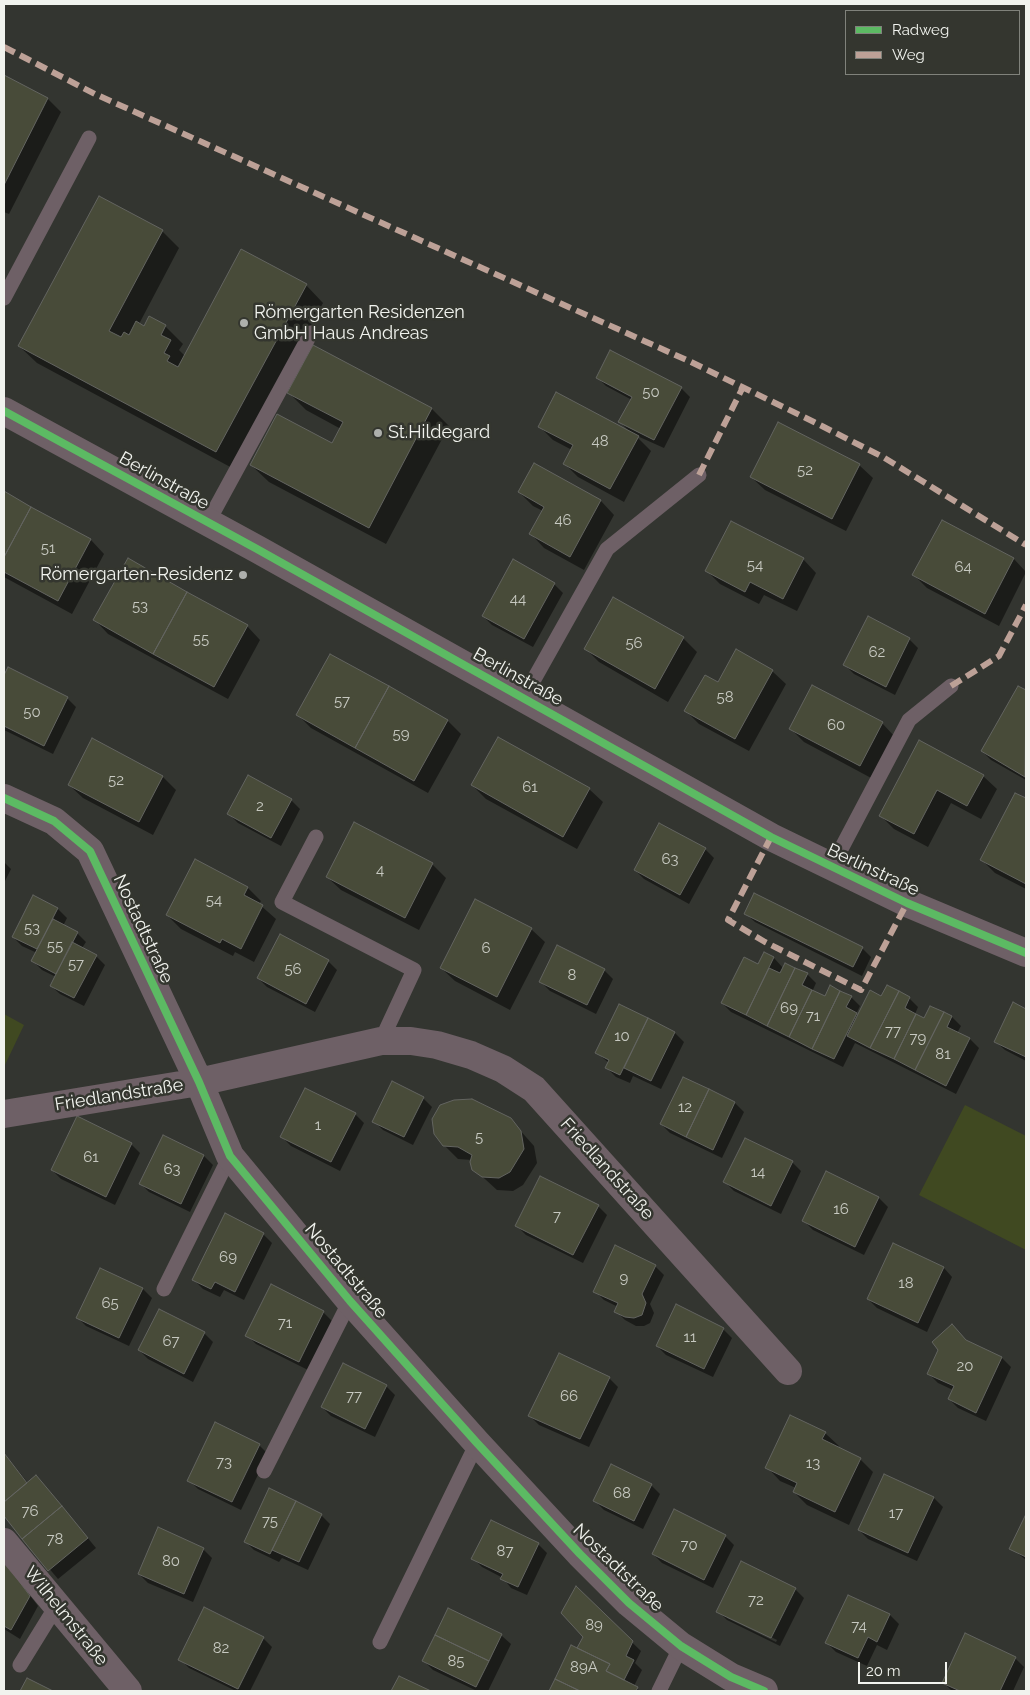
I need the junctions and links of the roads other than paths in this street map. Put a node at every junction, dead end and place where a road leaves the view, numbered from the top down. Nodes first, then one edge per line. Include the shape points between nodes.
1 (89, 138) dead end
2 (4, 298) edge
3 (311, 333) dead end
4 (4, 411) edge
5 (699, 475) dead end
6 (208, 522) junction
7 (950, 686) dead end
8 (524, 697) junction
9 (4, 798) edge
10 (316, 837) dead end
11 (831, 868) junction
12 (1026, 953) edge
13 (381, 1041) junction
14 (199, 1082) junction
15 (4, 1114) edge
16 (230, 1156) junction
17 (164, 1288) dead end
18 (350, 1301) junction
19 (788, 1370) dead end
20 (477, 1443) junction
21 (264, 1471) dead end
22 (4, 1542) edge
23 (57, 1605) junction
24 (380, 1642) dead end
25 (681, 1646) junction
26 (20, 1665) dead end
27 (128, 1691) edge
28 (658, 1691) edge
29 (764, 1691) edge

1 - 2 lane
3 - 6 lane
4 - 6 street, Berlinstraße
5 - 8 lane, Berlinstraße via 607,549
6 - 8 street, Berlinstraße
7 - 11 lane, Berlinstraße via 909,720
8 - 11 street, Berlinstraße
9 - 14 street, Nostadtstraße via 54,821 90,851
10 - 13 lane via 282,902 414,970
11 - 12 street, Berlinstraße
13 - 14 street, Friedlandstraße
13 - 19 street, Friedlandstraße via 437,1045 471,1055 503,1069 534,1089
14 - 15 street, Friedlandstraße
14 - 16 street, Nostadtstraße
16 - 17 lane
16 - 18 street, Nostadtstraße
18 - 20 street, Nostadtstraße
18 - 21 lane, Nostadtstraße
20 - 24 lane
20 - 25 street, Nostadtstraße via 580,1554
22 - 23 street, Wilhelmstraße
23 - 26 lane
23 - 27 street, Wilhelmstraße
25 - 28 lane
25 - 29 street, Nostadtstraße via 731,1677

